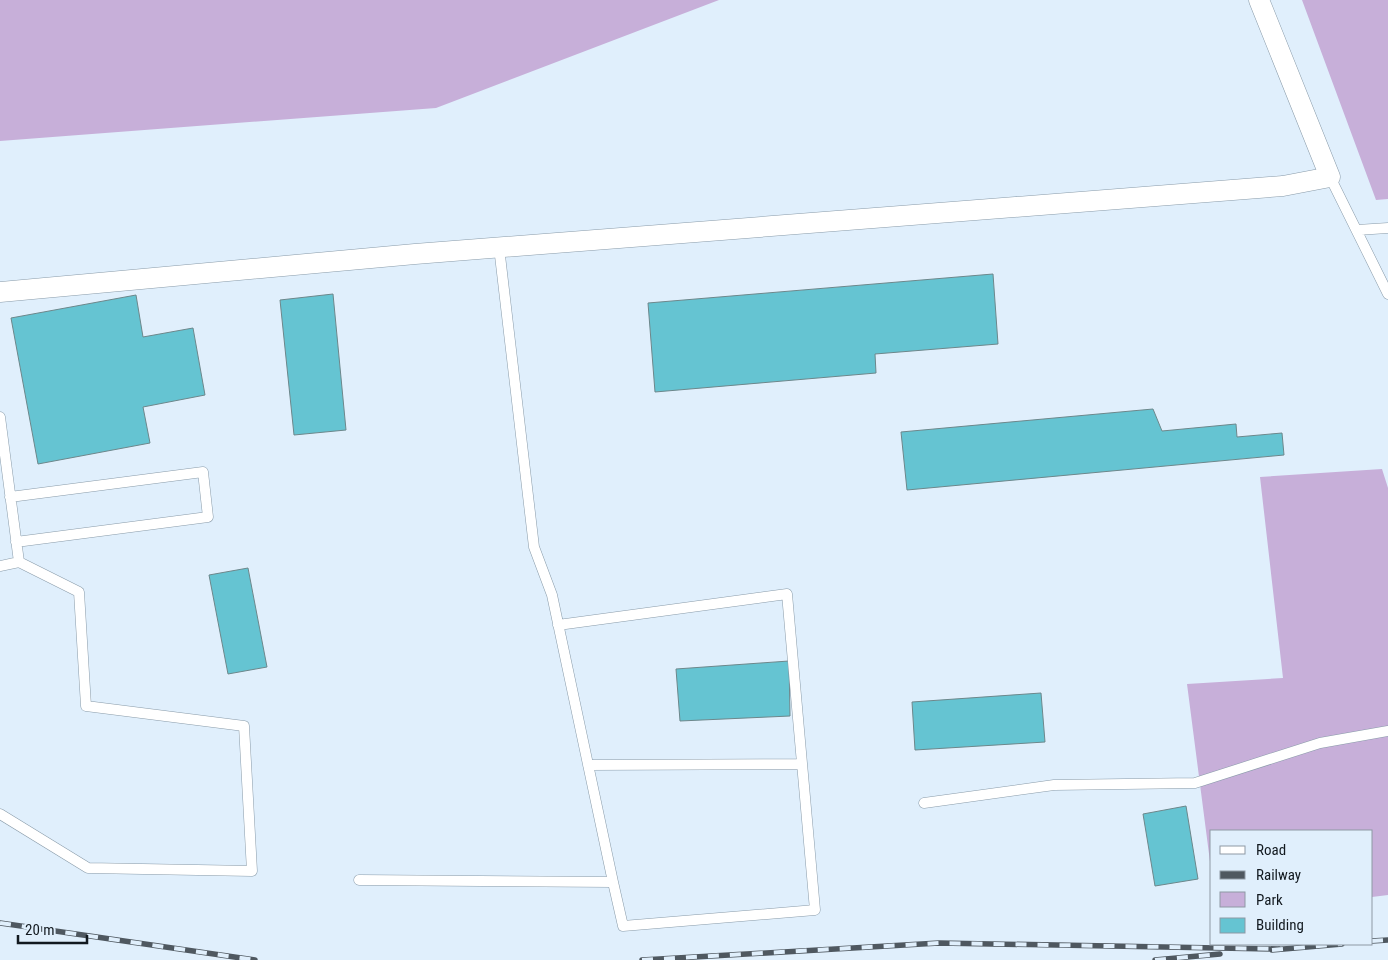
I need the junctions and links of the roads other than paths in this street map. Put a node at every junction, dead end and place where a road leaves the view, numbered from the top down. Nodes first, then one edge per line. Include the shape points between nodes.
1 (1259, 0) edge
2 (1330, 177) junction
3 (1388, 228) edge
4 (1357, 230) junction
5 (499, 247) junction
6 (0, 292) edge
7 (1388, 294) edge
8 (0, 417) edge
9 (10, 497) junction
10 (16, 542) junction
11 (19, 562) junction
12 (0, 566) edge
13 (558, 625) junction
14 (1388, 731) edge
15 (802, 764) junction
16 (588, 765) junction
17 (924, 803) dead end
18 (0, 814) edge
19 (359, 880) dead end
20 (613, 882) junction

1 - 2 street
2 - 4 lane
2 - 5 street via 1283,186
3 - 4 lane
4 - 7 lane
5 - 6 street
5 - 13 lane via 534,547 552,595
8 - 9 lane
9 - 10 lane
9 - 10 lane via 203,472 208,517
10 - 11 lane
11 - 12 lane
11 - 18 lane via 79,592 86,706 244,726 252,871 88,868
13 - 15 lane via 787,594
13 - 16 lane
14 - 17 lane via 1320,743 1195,783 1054,785
15 - 16 lane
15 - 20 lane via 815,910 622,926
16 - 20 lane
19 - 20 lane

